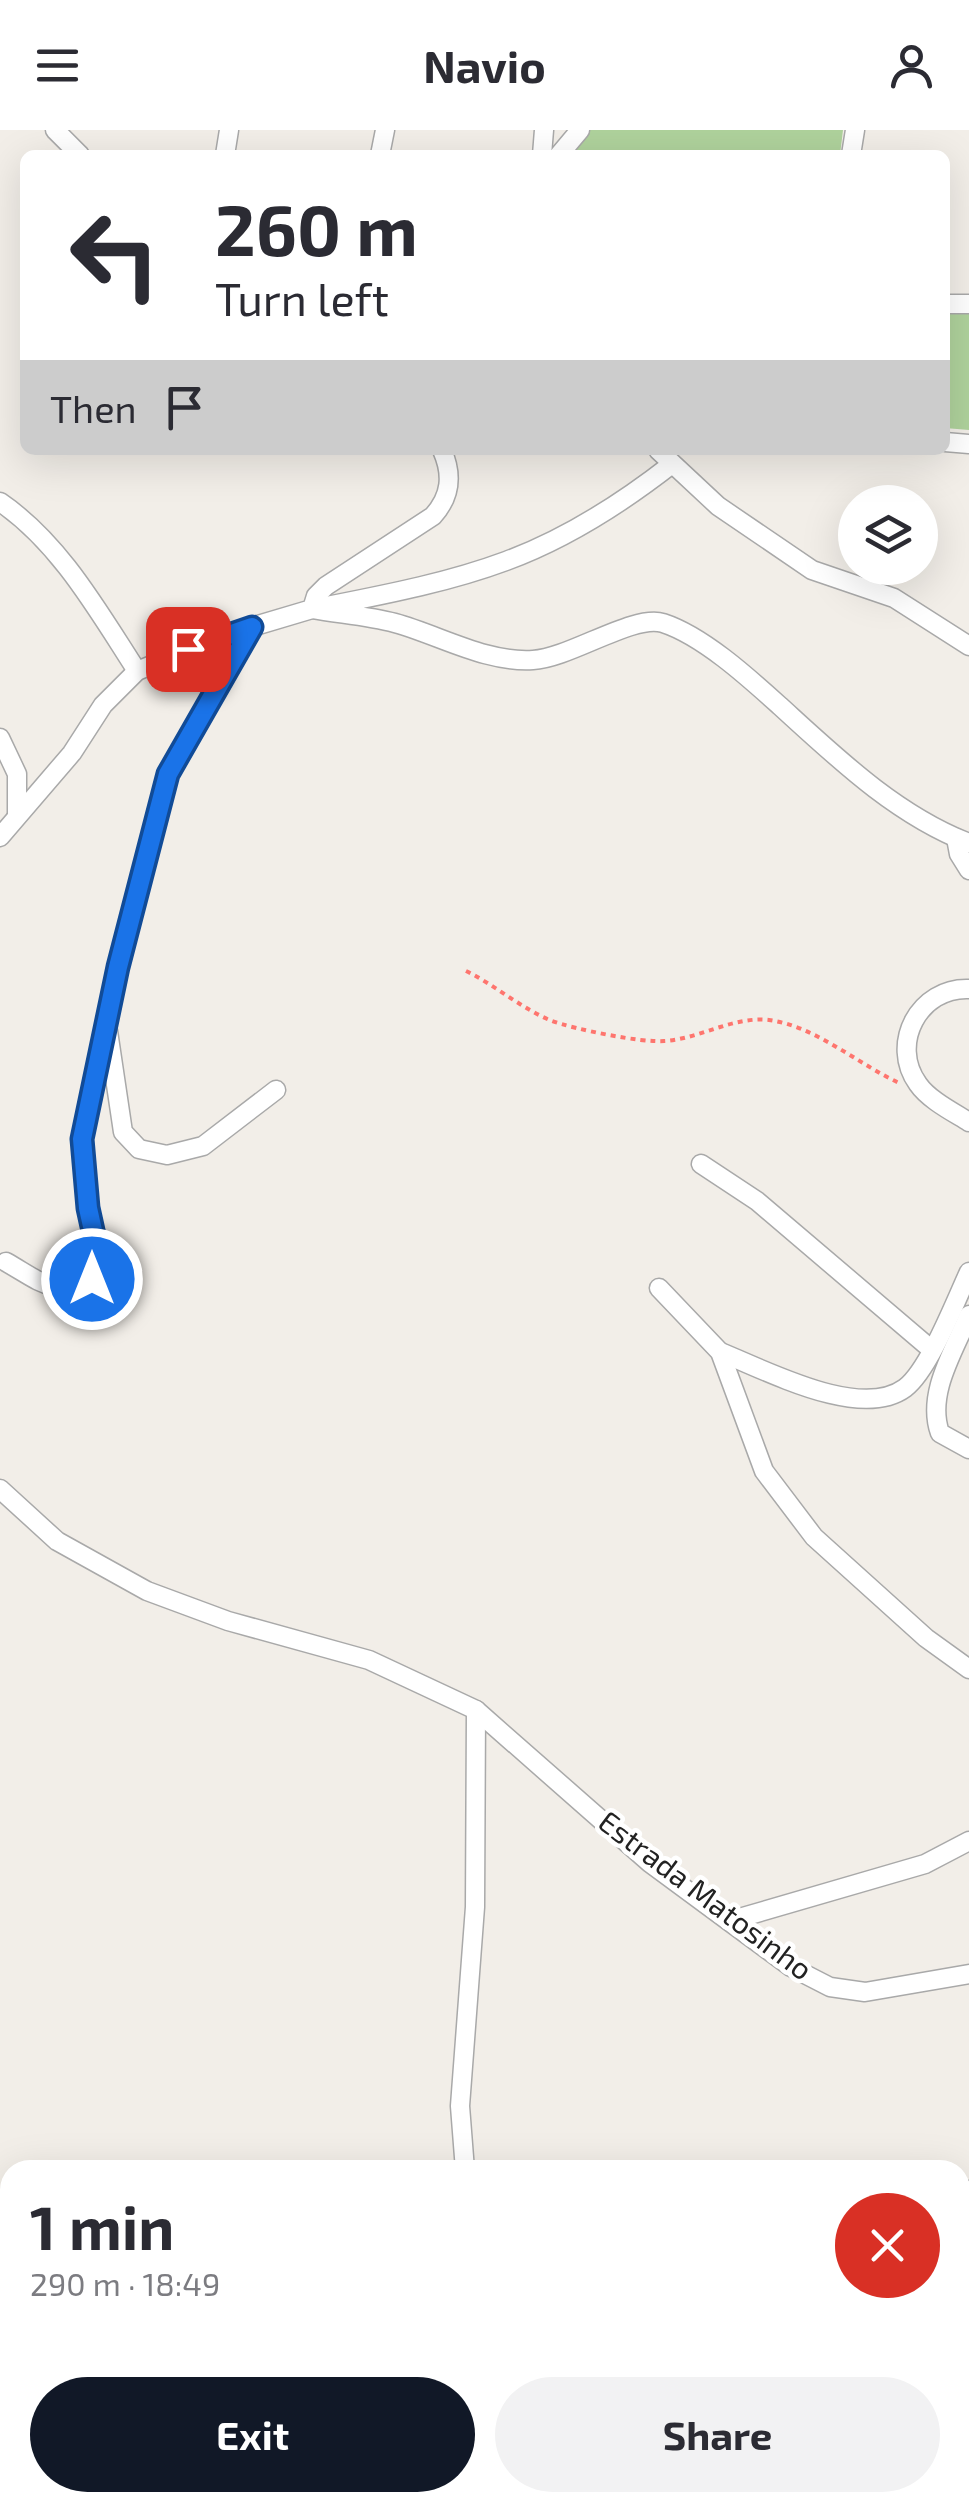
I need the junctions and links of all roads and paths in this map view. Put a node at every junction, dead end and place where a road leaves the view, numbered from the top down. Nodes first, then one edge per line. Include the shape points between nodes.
1 (55, 130) edge
2 (580, 130) edge
3 (75, 150) edge
4 (563, 150) edge
5 (443, 455) edge
6 (663, 455) edge
7 (672, 464) junction
8 (0, 502) edge
9 (312, 610) junction
10 (252, 627) junction
11 (969, 646) edge
12 (137, 671) junction
13 (0, 738) edge
14 (17, 815) junction
15 (0, 837) edge
16 (962, 841) edge
17 (969, 870) edge
18 (466, 971) dead end
19 (969, 989) edge
20 (106, 1020) junction
21 (918, 1086) junction
22 (276, 1090) dead end
23 (969, 1122) edge
24 (701, 1164) dead end
25 (6, 1262) dead end
26 (969, 1272) edge
27 (659, 1288) dead end
28 (969, 1315) edge
29 (932, 1350) junction
30 (720, 1352) junction
31 (969, 1449) edge
32 (0, 1489) edge
33 (969, 1669) edge
34 (476, 1710) junction
35 (969, 1841) edge
36 (728, 1920) junction
37 (969, 1974) edge
38 (465, 2160) edge

1 - 3 street
2 - 4 street
5 - 9 street via 450,484 446,501 326,586
6 - 7 street
7 - 9 street via 604,512 507,560
7 - 11 street via 718,506 812,570 894,598
8 - 12 street via 78,581
9 - 10 street
9 - 16 street via 391,622 505,659 536,660 634,626 664,624 749,678 880,792
10 - 12 street
10 - 20 street via 168,774
12 - 14 street
13 - 14 street via 17,774
14 - 15 street
16 - 17 street via 959,854
18 - 21 path via 550,1020 660,1042 769,1020 896,1082
19 - 21 street via 938,994 912,1026 906,1058
20 - 22 street via 124,1132 139,1149 167,1154 203,1146
20 - 25 street via 82,1139 99,1258 92,1279 67,1288 47,1285
21 - 23 street
24 - 29 street via 758,1201
26 - 29 street
27 - 30 street
28 - 31 street via 934,1415 940,1433
29 - 30 street via 907,1387 882,1399 854,1400
30 - 33 street via 764,1471 804,1524 926,1638
32 - 34 street, Estrada Matosinho via 57,1541 147,1591 369,1660
34 - 36 street, Estrada Matosinho via 650,1863
34 - 38 street via 474,1906 460,2106
35 - 36 street via 925,1864
36 - 37 street, Estrada Matosinho via 830,1987 865,1992

